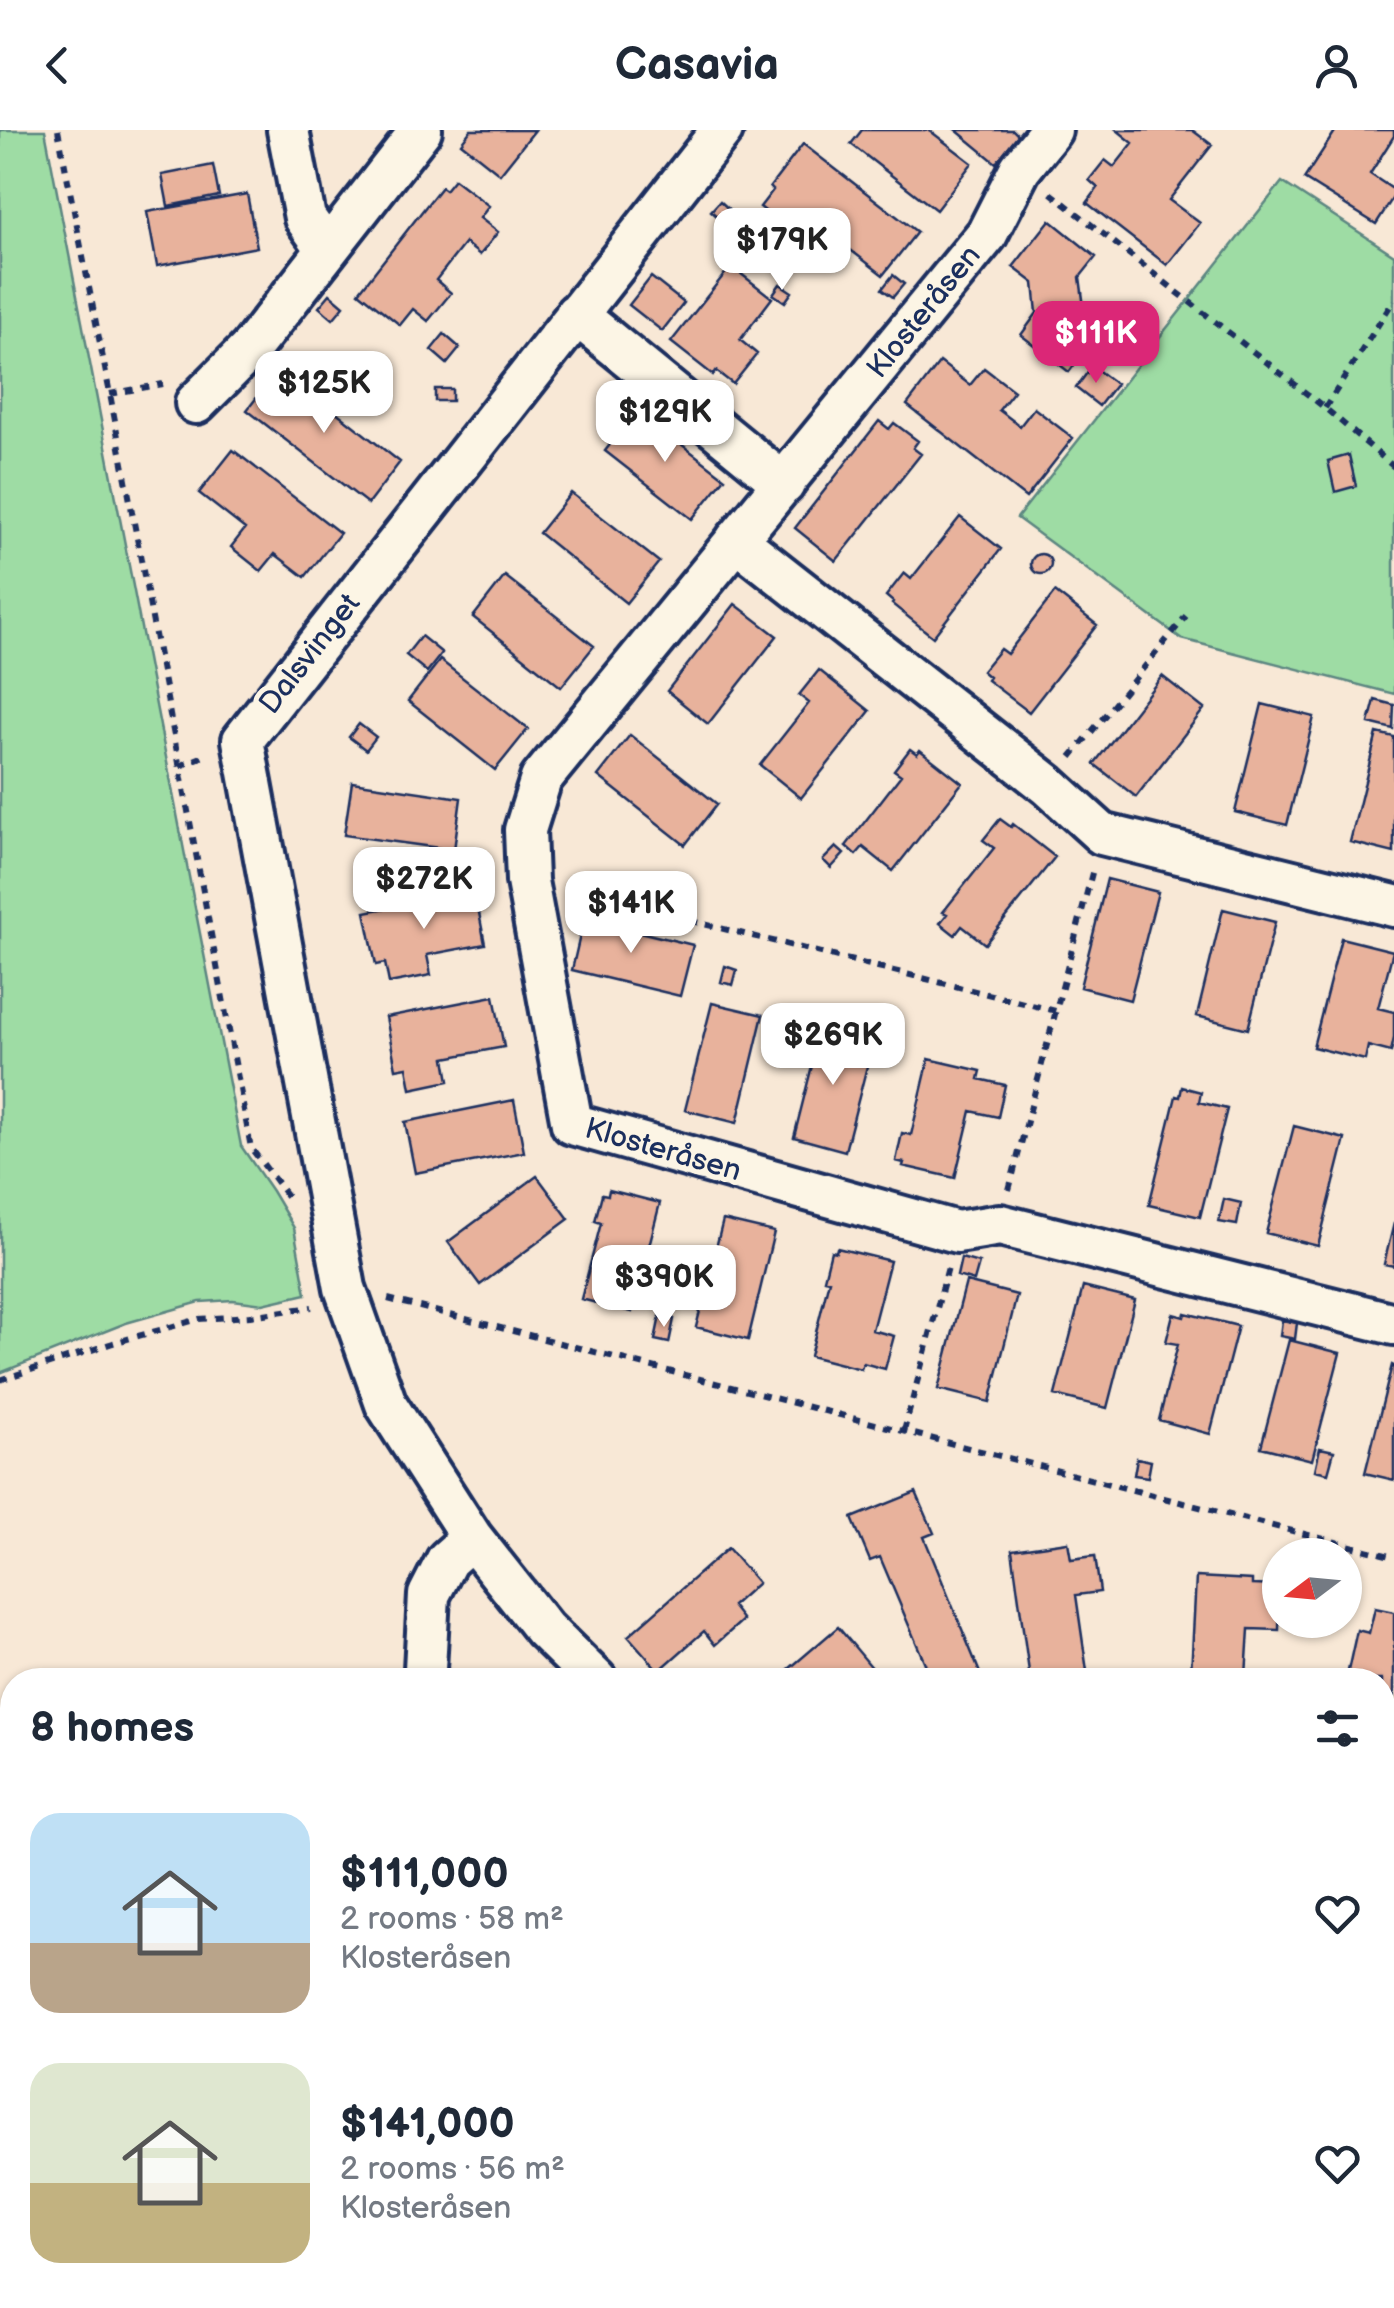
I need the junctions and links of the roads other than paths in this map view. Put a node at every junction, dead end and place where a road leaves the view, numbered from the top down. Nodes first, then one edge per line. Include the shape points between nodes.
1 (288, 130) edge
2 (421, 130) edge
3 (722, 130) edge
4 (1051, 130) edge
5 (327, 249) junction
6 (576, 314) junction
7 (196, 403) dead end
8 (784, 484) junction
9 (736, 540) junction
10 (1394, 906) edge
11 (1394, 1324) edge
12 (472, 1538) junction
13 (424, 1668) edge
14 (584, 1668) edge

1 - 5 street via 305,218
2 - 5 street
3 - 6 street, Dalsvinget
4 - 8 street, Klosteråsen via 1020,169 987,234
5 - 7 street via 250,349
6 - 8 street
6 - 12 street, Dalsvinget via 243,740 331,1297 386,1404
8 - 9 street, Klosteråsen
9 - 10 street via 1048,784 1102,834
9 - 11 street, Klosteråsen via 541,779 525,830 527,881 572,1124 957,1232 1000,1225
12 - 13 street via 447,1560 429,1595
12 - 14 street, Dalsvinget

